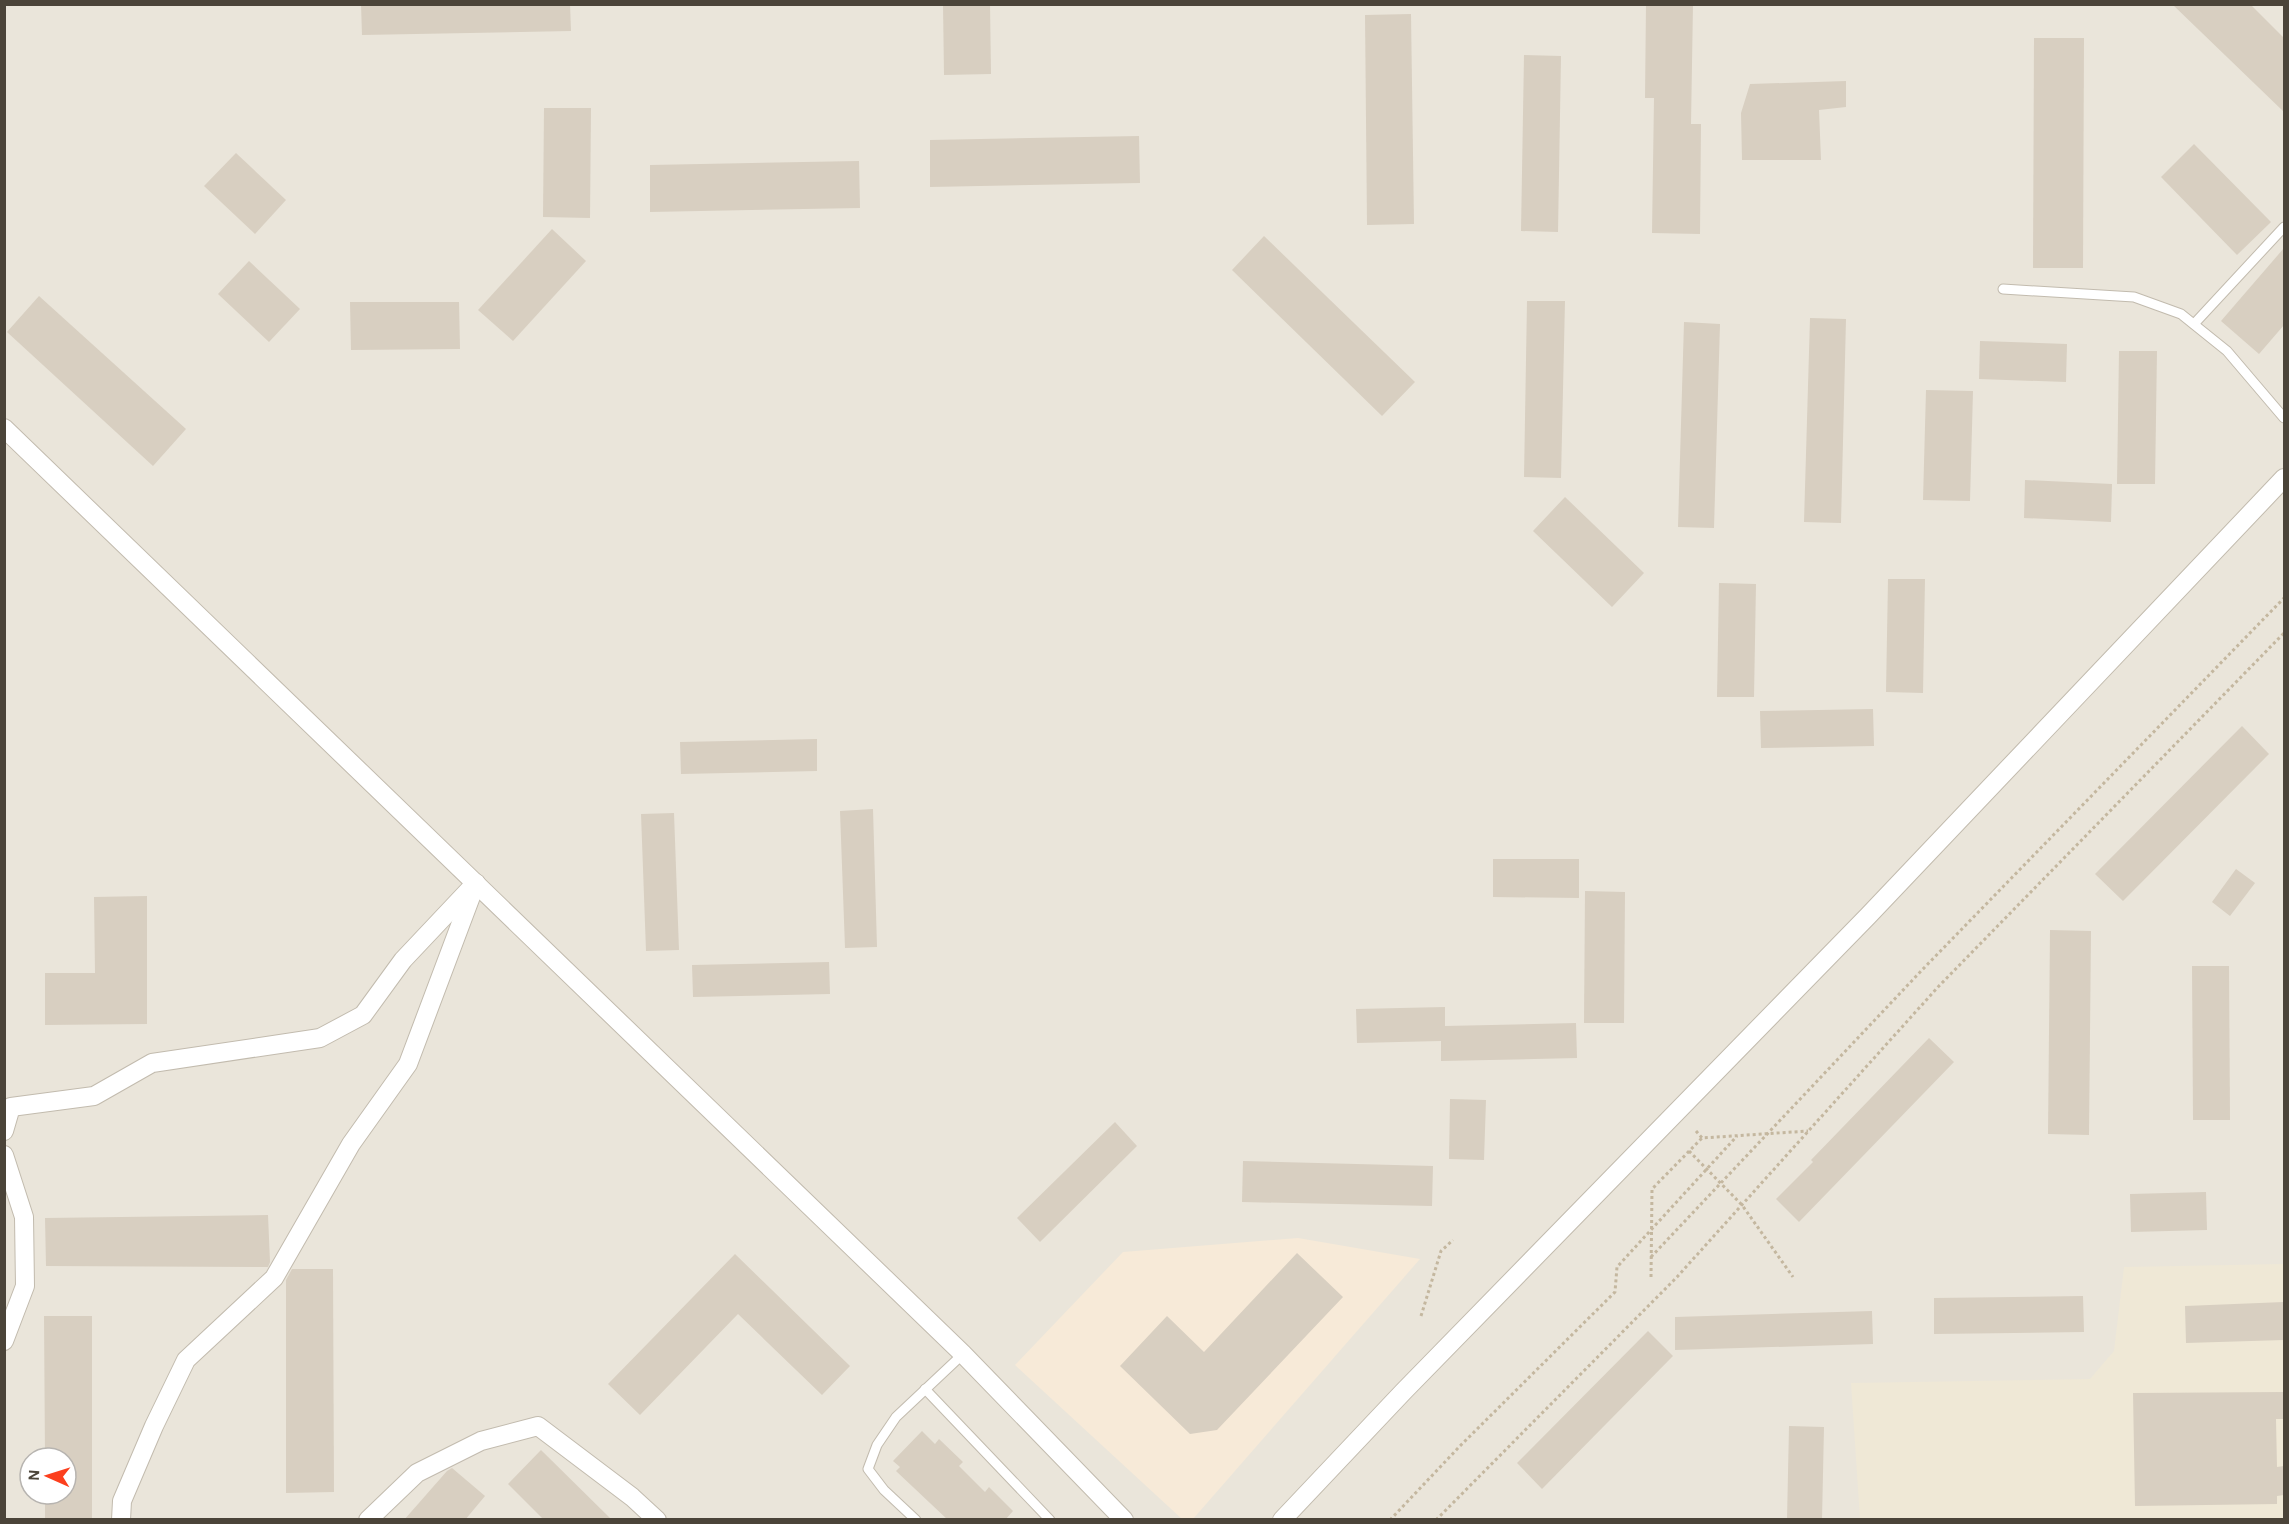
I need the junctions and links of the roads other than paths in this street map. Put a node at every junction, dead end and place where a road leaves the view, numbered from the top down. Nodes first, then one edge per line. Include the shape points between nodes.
1 (2284, 227) edge
2 (2003, 289) dead end
3 (2194, 324) junction
4 (2284, 418) edge
5 (4, 428) edge
6 (2284, 478) edge
7 (476, 883) junction
8 (4, 1131) edge
9 (4, 1155) edge
10 (4, 1341) edge
11 (963, 1354) junction
12 (925, 1389) junction
13 (121, 1520) edge
14 (368, 1520) edge
15 (657, 1520) edge
16 (916, 1520) edge
17 (1050, 1520) edge
18 (1124, 1520) edge
19 (1282, 1520) edge

1 - 3 lane
2 - 3 lane via 2134,297 2181,314
3 - 4 lane via 2227,351
5 - 7 street
6 - 19 street via 1868,916 1402,1392
7 - 8 street via 404,960 363,1015 320,1038 152,1063 94,1096 11,1107
7 - 11 street
7 - 13 street via 408,1064 351,1144 274,1278 186,1360 122,1501
9 - 10 street via 24,1216 25,1286
11 - 12 lane
11 - 18 street
12 - 16 lane via 896,1417 877,1445 868,1469
12 - 17 lane
14 - 15 street via 417,1473 481,1441 538,1426

